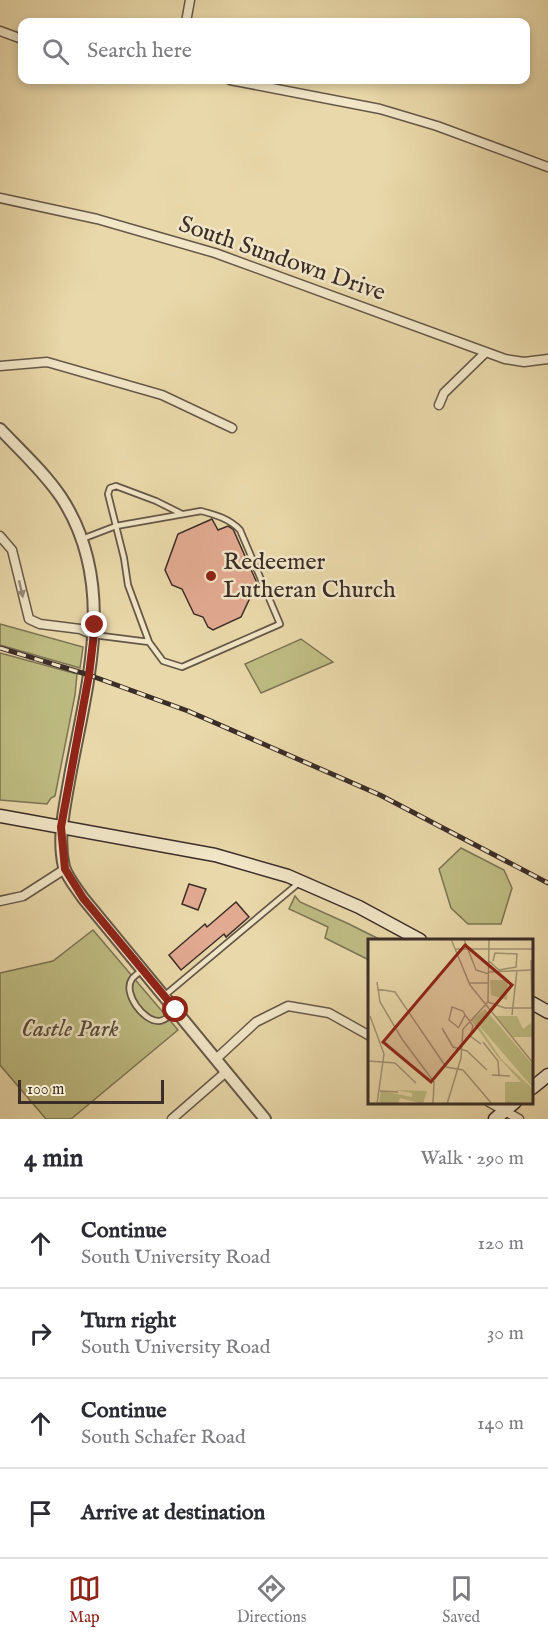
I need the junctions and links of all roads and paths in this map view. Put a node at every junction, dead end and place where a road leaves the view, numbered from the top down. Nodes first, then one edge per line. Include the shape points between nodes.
1 (190, 0) edge
2 (187, 18) edge
3 (0, 31) edge
4 (18, 38) edge
5 (251, 84) edge
6 (548, 167) edge
7 (0, 198) edge
8 (485, 353) junction
9 (548, 359) edge
10 (0, 366) edge
11 (439, 405) dead end
12 (232, 428) dead end
13 (0, 429) edge
14 (182, 514) junction
15 (116, 526) junction
16 (0, 536) edge
17 (82, 539) junction
18 (94, 635) junction
19 (149, 642) junction
20 (0, 816) edge
21 (61, 827) junction
22 (65, 869) junction
23 (301, 882) junction
24 (0, 901) edge
25 (418, 939) edge
26 (142, 970) junction
27 (164, 996) junction
28 (533, 1004) edge
29 (176, 1010) junction
30 (548, 1012) edge
31 (368, 1035) edge
32 (216, 1059) junction
33 (226, 1072) junction
34 (548, 1075) edge
35 (533, 1086) edge
36 (513, 1104) edge
37 (500, 1115) edge
38 (172, 1119) edge
39 (265, 1119) edge
40 (519, 1119) edge

1 - 2 street
3 - 4 street
5 - 6 street via 380,109
7 - 8 street, South Sundown Drive via 97,219 215,253
8 - 9 street, South Sundown Drive via 524,362
8 - 11 street via 444,393
10 - 12 street via 47,363 162,395
13 - 17 street via 61,498
14 - 15 lane
14 - 15 lane via 116,486 108,494
14 - 19 lane via 212,514 240,530 280,624 183,667 163,661
15 - 17 lane
15 - 19 lane via 128,585
16 -> 18 street via 12,550 29,619
17 - 18 street via 93,582
18 - 19 lane
18 - 21 street
20 - 21 main road
21 - 22 street
21 - 23 main road via 215,855
22 - 24 street via 23,896
22 - 26 street via 83,898
23 - 25 main road
23 - 27 lane
26 - 27 street
26 - 29 lane via 129,987 141,1011 149,1019 161,1021
27 - 29 street
28 - 30 main road
29 - 32 street
31 - 32 street via 329,1013 288,1006 256,1022
32 - 33 street
33 - 38 street
33 - 39 street
34 - 35 main road
36 - 37 main road
37 - 40 street

